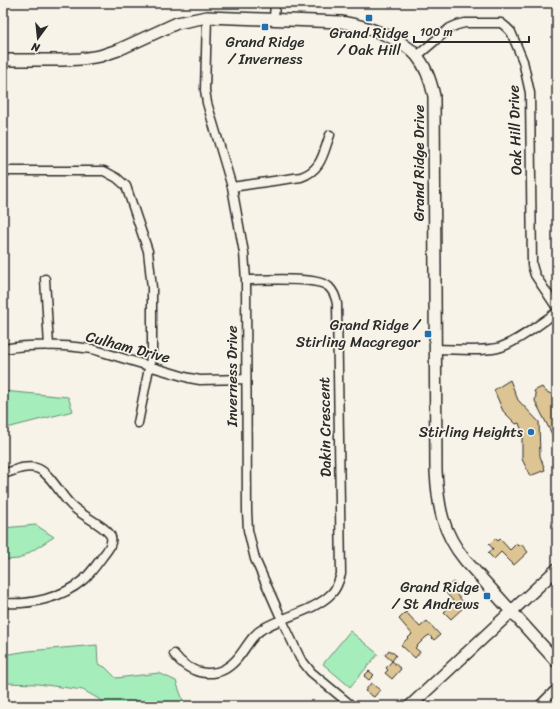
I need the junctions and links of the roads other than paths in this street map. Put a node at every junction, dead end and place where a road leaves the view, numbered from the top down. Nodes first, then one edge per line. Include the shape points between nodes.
1 (275, 3) edge
2 (207, 17) junction
3 (274, 18) junction
4 (417, 56) junction
5 (3, 60) edge
6 (330, 135) dead end
7 (3, 171) edge
8 (232, 187) junction
9 (45, 279) dead end
10 (246, 280) junction
11 (557, 308) edge
12 (557, 312) edge
13 (49, 346) junction
14 (3, 349) edge
15 (435, 349) junction
16 (150, 367) junction
17 (246, 379) junction
18 (138, 423) dead end
19 (3, 474) edge
20 (557, 569) edge
21 (3, 603) edge
22 (511, 611) junction
23 (282, 620) junction
24 (174, 654) dead end
25 (557, 662) edge
26 (557, 688) edge
27 (352, 706) edge
28 (410, 706) edge
29 (539, 706) edge

1 - 3 street
2 - 3 street, Grand Ridge Drive
2 - 5 street, Grand Ridge Drive via 177,23 100,56 75,60
2 - 8 street, Inverness Drive via 205,90
3 - 4 street, Grand Ridge Drive via 353,24 391,37
4 - 11 street, Oak Hill Drive via 450,28 465,23 501,23 511,32 523,61 530,93 532,265 535,275
4 - 15 street, Grand Ridge Drive via 426,69 434,96
6 - 8 street via 321,161 309,174
7 - 16 street via 104,171 126,186 148,251 152,288
8 - 10 street, Inverness Drive via 244,253
9 - 13 street
10 - 17 street, Inverness Drive
10 - 23 street, Dakin Crescent via 319,282 329,287 335,295 337,304 341,574 338,584 326,598
12 - 15 street via 499,348
13 - 14 street, Culham Drive
13 - 16 street, Culham Drive via 92,349
15 - 22 street, Grand Ridge Drive via 437,484 442,519 455,548
16 - 17 street, Culham Drive via 200,380
16 - 18 street
17 - 23 street, Inverness Drive via 248,530 255,559
19 - 21 street via 24,467 37,468 71,506 107,530 112,538 110,546 92,570 70,589 40,601
20 - 22 street
22 - 25 street, Grand Ridge Drive
22 - 28 street
23 - 24 street, Dakin Crescent via 259,631 236,661 217,672 194,671 182,664
23 - 27 street, Inverness Drive via 305,666
26 - 29 street

